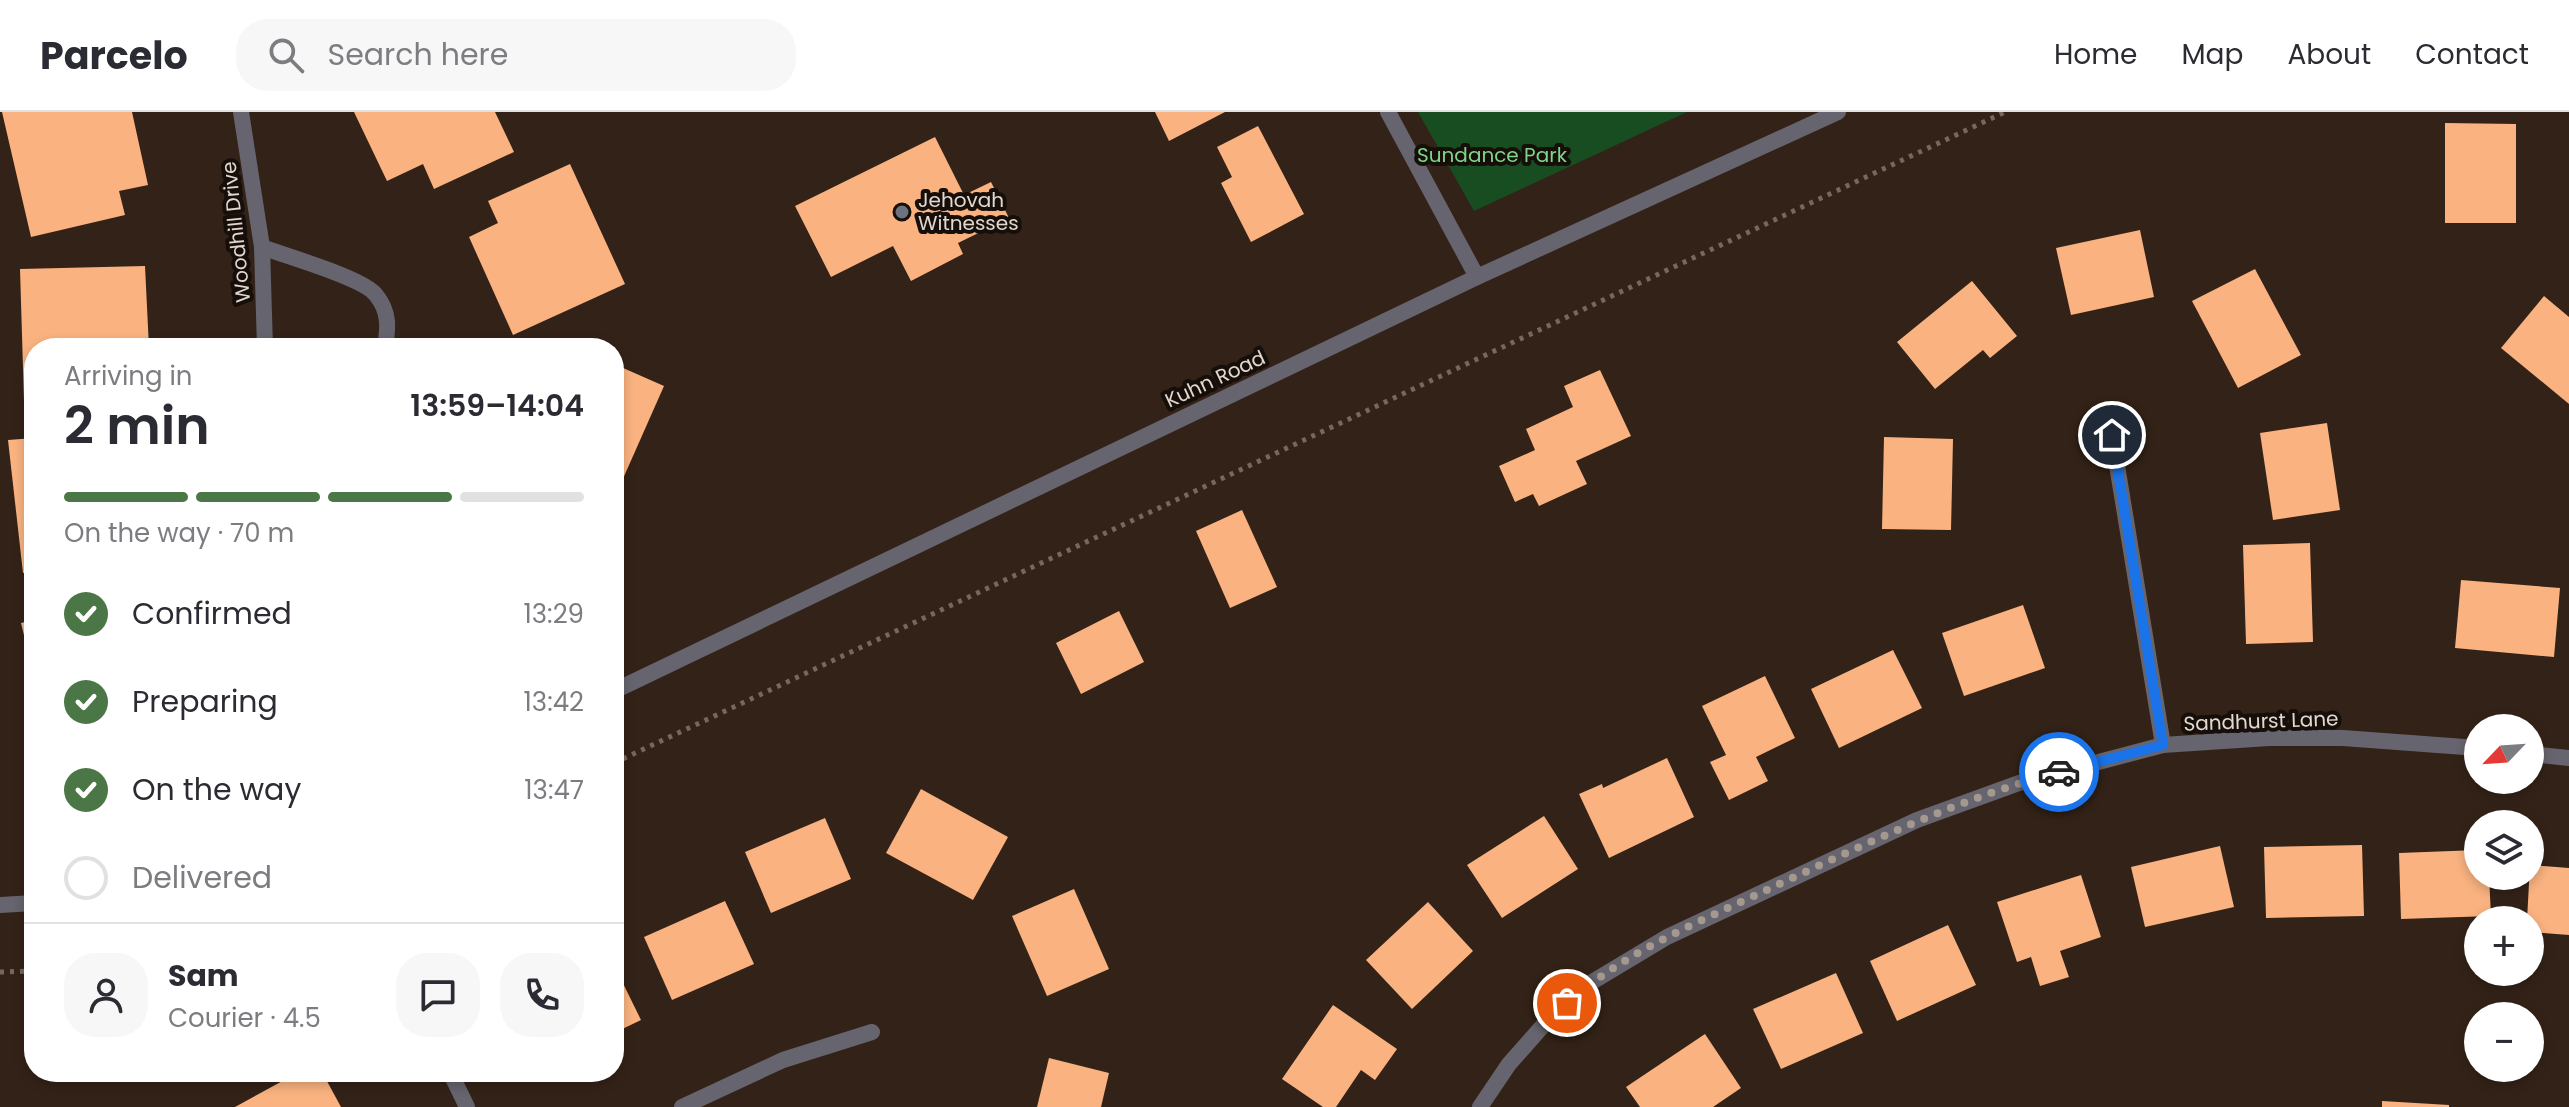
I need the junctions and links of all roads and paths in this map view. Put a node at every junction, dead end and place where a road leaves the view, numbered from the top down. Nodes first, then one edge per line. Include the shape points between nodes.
1 (241, 112) edge
2 (1388, 112) edge
3 (1838, 112) edge
4 (2005, 112) edge
5 (262, 247) junction
6 (1477, 277) junction
7 (265, 338) edge
8 (386, 338) edge
9 (2112, 435) dead end
10 (624, 686) edge
11 (2163, 745) junction
12 (2464, 747) edge
13 (2544, 755) edge
14 (624, 758) edge
15 (2569, 758) edge
16 (24, 904) edge
17 (0, 905) edge
18 (24, 971) edge
19 (0, 972) edge
20 (872, 1032) dead end
21 (455, 1082) edge
22 (467, 1107) edge
23 (682, 1107) edge
24 (1480, 1107) edge

1 - 5 street, Woodhill Drive
2 - 6 street
3 - 6 street, Kuhn Road
4 - 14 path
5 - 7 street, Woodhill Drive
5 - 8 street via 375,293 389,321
6 - 10 street, Kuhn Road
9 - 11 street
11 - 12 street, Sandhurst Lane via 2343,738
11 - 24 street, Sandhurst Lane via 2019,783 1917,820 1667,937 1587,985 1548,1020
13 - 15 street
16 - 17 street
18 - 19 path
20 - 23 street via 783,1060
21 - 22 street

